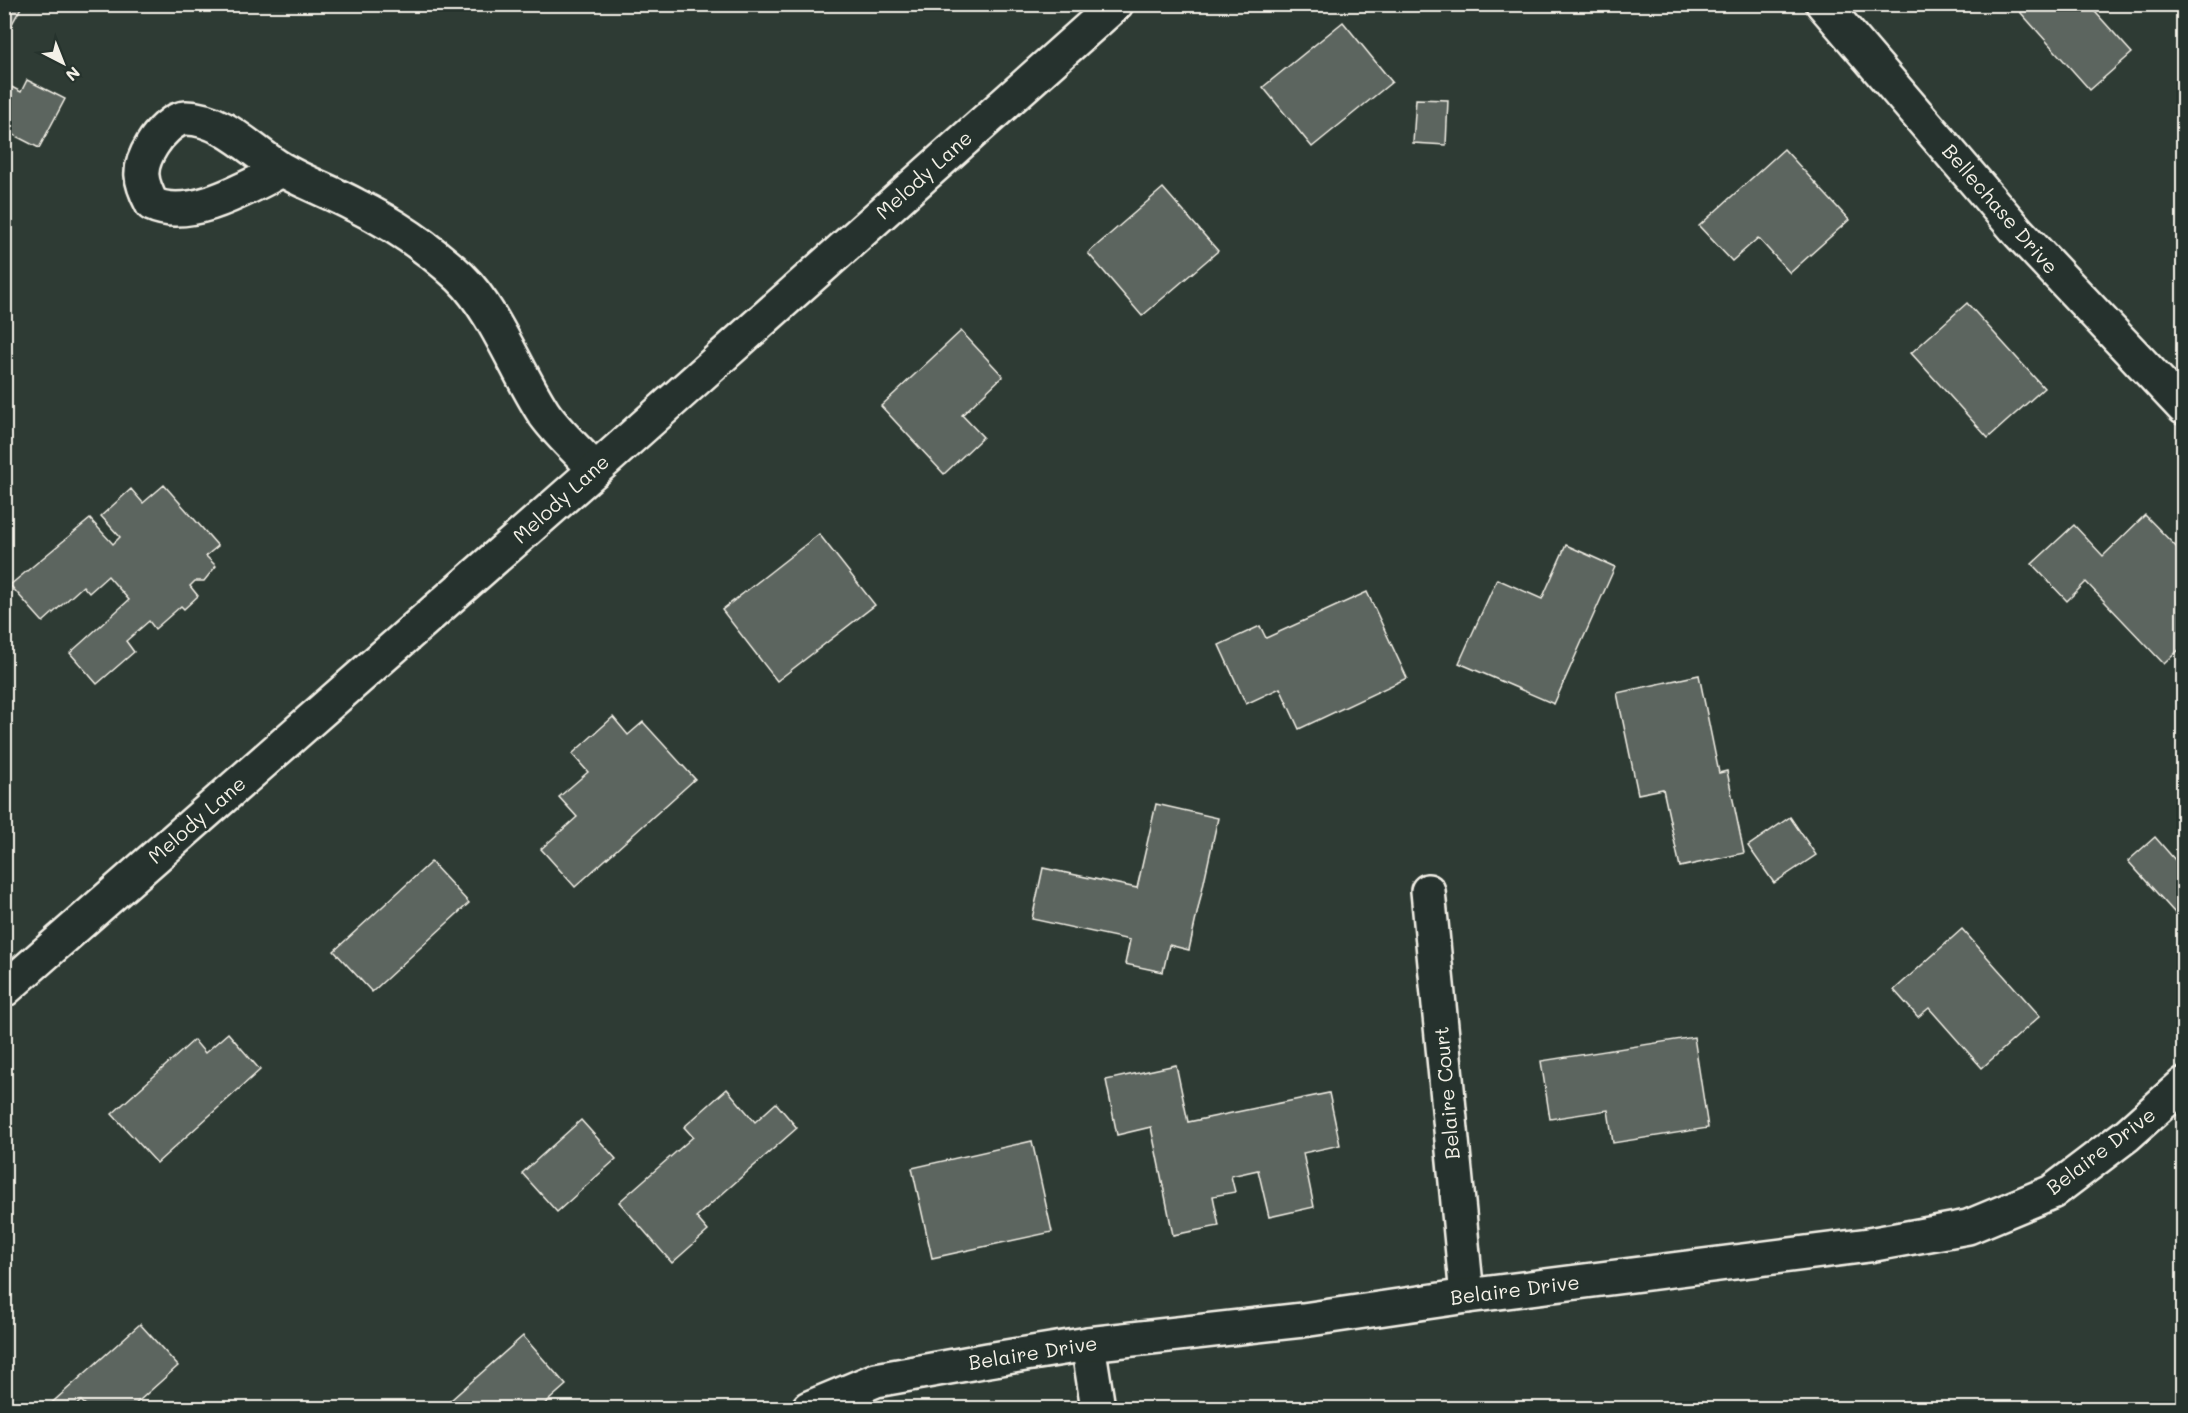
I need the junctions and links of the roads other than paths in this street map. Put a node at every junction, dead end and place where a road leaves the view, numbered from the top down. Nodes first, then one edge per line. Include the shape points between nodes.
1 (1116, 4) edge
2 (1823, 4) edge
3 (282, 170) dead end
4 (2184, 408) edge
5 (595, 470) junction
6 (1428, 891) dead end
7 (4, 990) edge
8 (2184, 1084) edge
9 (1467, 1296) junction
10 (1088, 1344) junction
11 (809, 1408) edge
12 (1098, 1408) edge

1 - 5 street, Melody Lane
2 - 4 street, Bellechase Drive via 2019,233
3 - 5 street via 398,229 461,278 488,313 544,415
5 - 7 street, Melody Lane
6 - 9 street, Belaire Court
8 - 9 street, Belaire Drive via 2127,1135 2052,1192 1968,1227 1869,1245
9 - 10 street, Belaire Drive via 1303,1320
10 - 11 street, Belaire Drive via 876,1380
10 - 12 street

